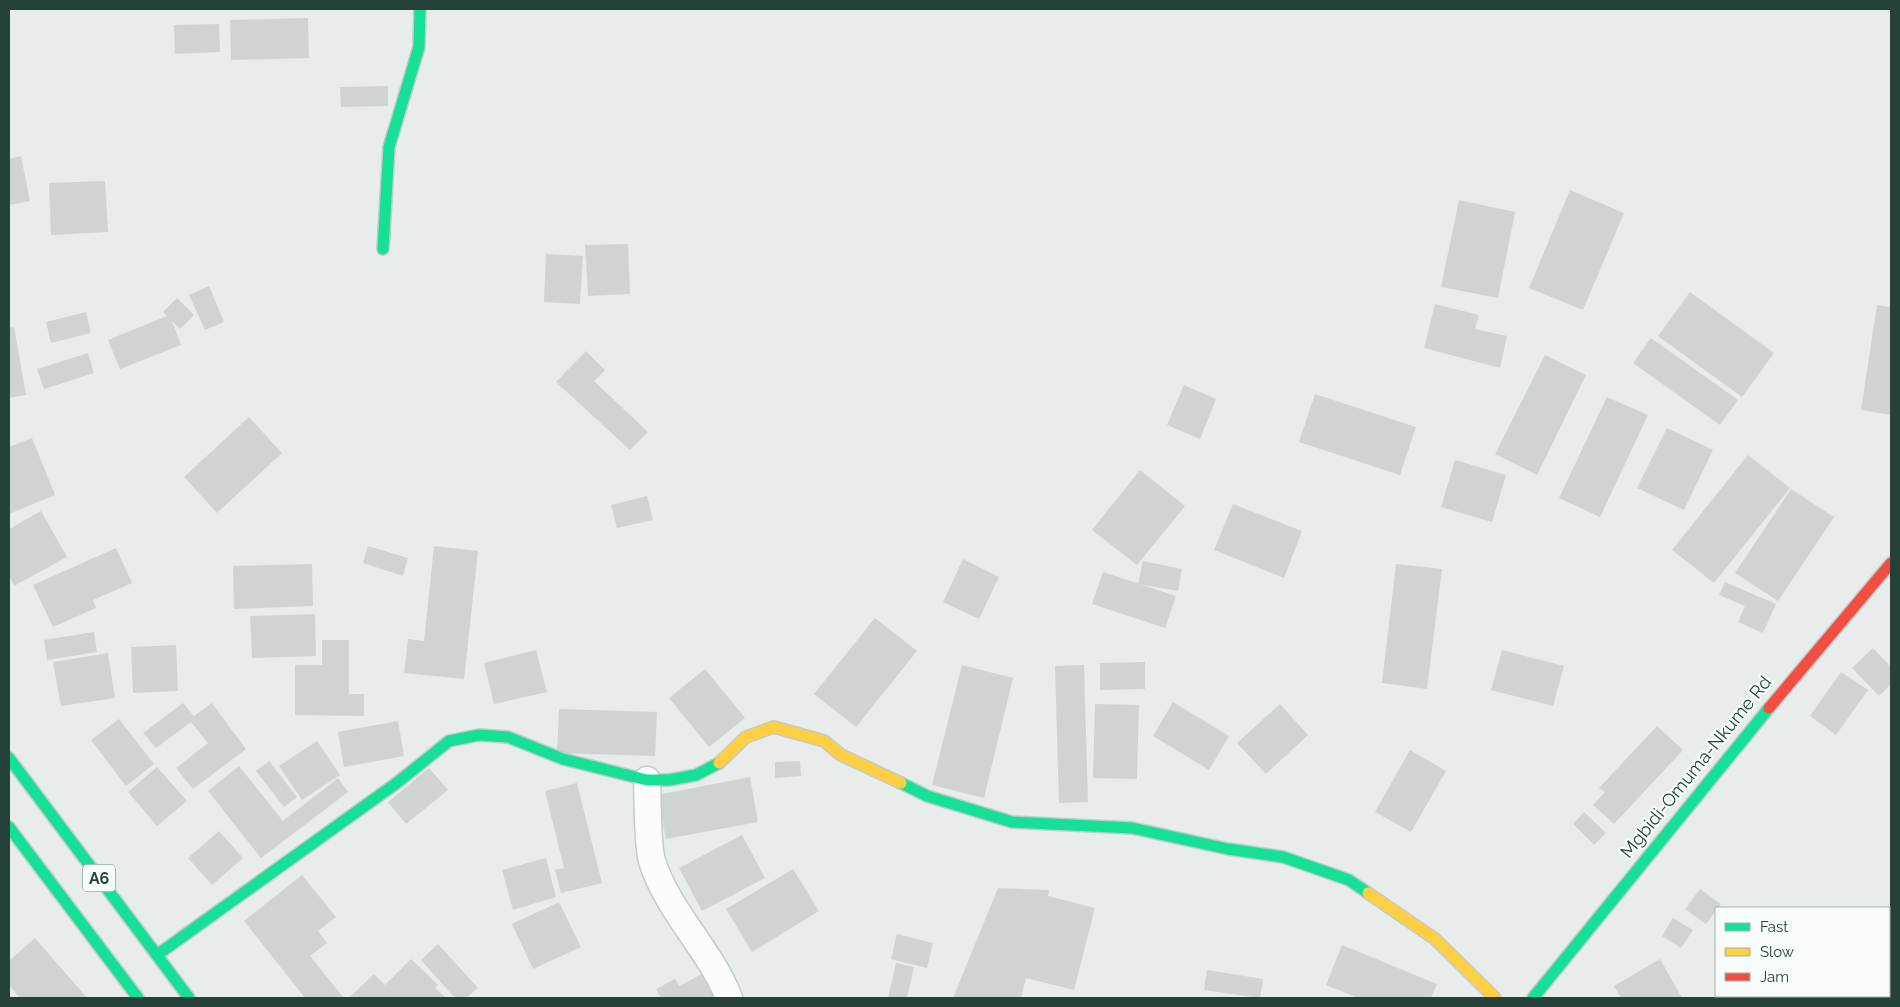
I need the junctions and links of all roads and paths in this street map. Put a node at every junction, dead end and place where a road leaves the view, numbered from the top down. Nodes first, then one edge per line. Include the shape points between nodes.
1 (420, 9) edge
2 (383, 249) dead end
3 (1891, 563) edge
4 (9, 758) edge
5 (647, 780) junction
6 (9, 827) edge
7 (157, 956) junction
8 (138, 998) edge
9 (190, 998) edge
10 (729, 998) edge
11 (1495, 998) edge
12 (1533, 998) edge

1 - 2 main road via 419,47 390,147
3 - 12 main road, Mgbidi-Omuma-Nkume Rd via 1768,707
4 - 7 main road, A6
5 - 7 main road via 563,759 508,738 479,734 449,741 398,782
5 - 10 street via 651,859 663,889 721,977
5 - 11 main road via 696,775 722,761 746,737 774,727 824,741 842,755 928,796 1012,822 1132,828 1228,849 1283,857 1349,880 1435,939
6 - 8 main road, A6
7 - 9 main road, A6

